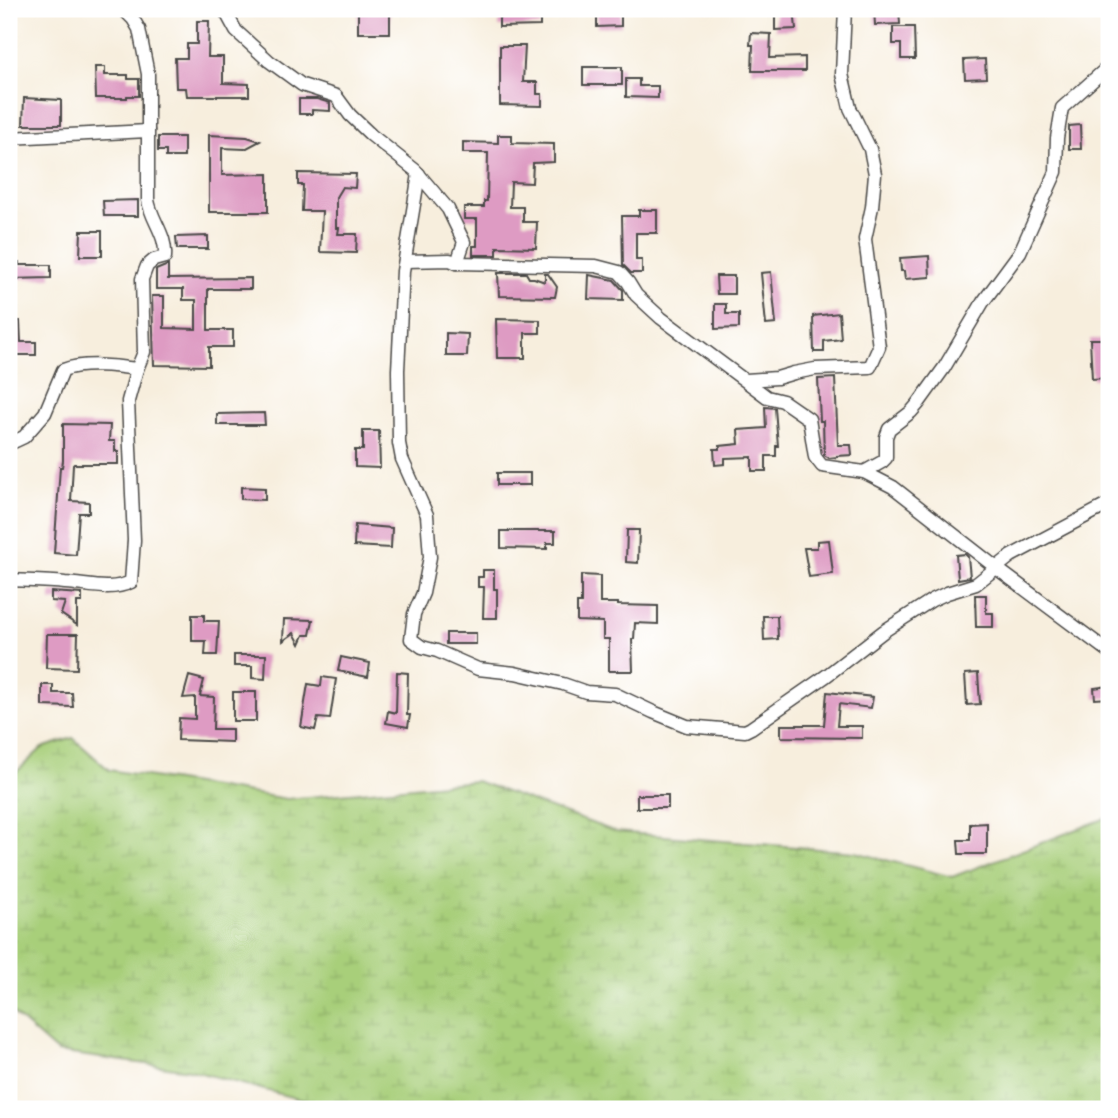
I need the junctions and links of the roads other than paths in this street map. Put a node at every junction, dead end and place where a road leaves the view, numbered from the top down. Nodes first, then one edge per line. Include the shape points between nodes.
1 (123, 9) edge
2 (224, 9) edge
3 (845, 9) edge
4 (1109, 66) edge
5 (148, 131) junction
6 (9, 138) edge
7 (419, 174) junction
8 (404, 261) junction
9 (457, 263) junction
10 (137, 369) junction
11 (746, 380) junction
12 (9, 444) edge
13 (864, 472) junction
14 (1109, 504) edge
15 (979, 554) junction
16 (1011, 556) junction
17 (997, 568) junction
18 (9, 580) edge
19 (1109, 652) edge

1 - 5 street via 139,29 146,59
2 - 7 street via 236,31 269,61 302,85 336,96 371,135
3 - 11 street via 842,74 875,174 865,239 879,347 870,367 815,369 777,379
4 - 13 street via 1062,108 1056,172 1020,252 918,404 887,432 886,458
5 - 6 street
5 - 10 street via 149,209 166,248 165,257 147,266 142,279 144,352
7 - 8 street
7 - 9 street via 448,209 464,242
8 - 9 street
8 - 17 street via 398,370 400,443 402,459 427,515 430,557 411,639 422,647 478,669 615,694 687,726 744,731 884,631 947,593 976,584
9 - 11 street via 596,266 619,272 661,318
10 - 12 street via 84,365 64,370 45,413 24,437
10 - 18 street via 128,401 134,540 131,582 98,587
11 - 13 street via 809,419 815,457 822,466
13 - 15 street via 893,487
14 - 16 street
15 - 16 street
15 - 17 street
16 - 17 street
17 - 19 street

